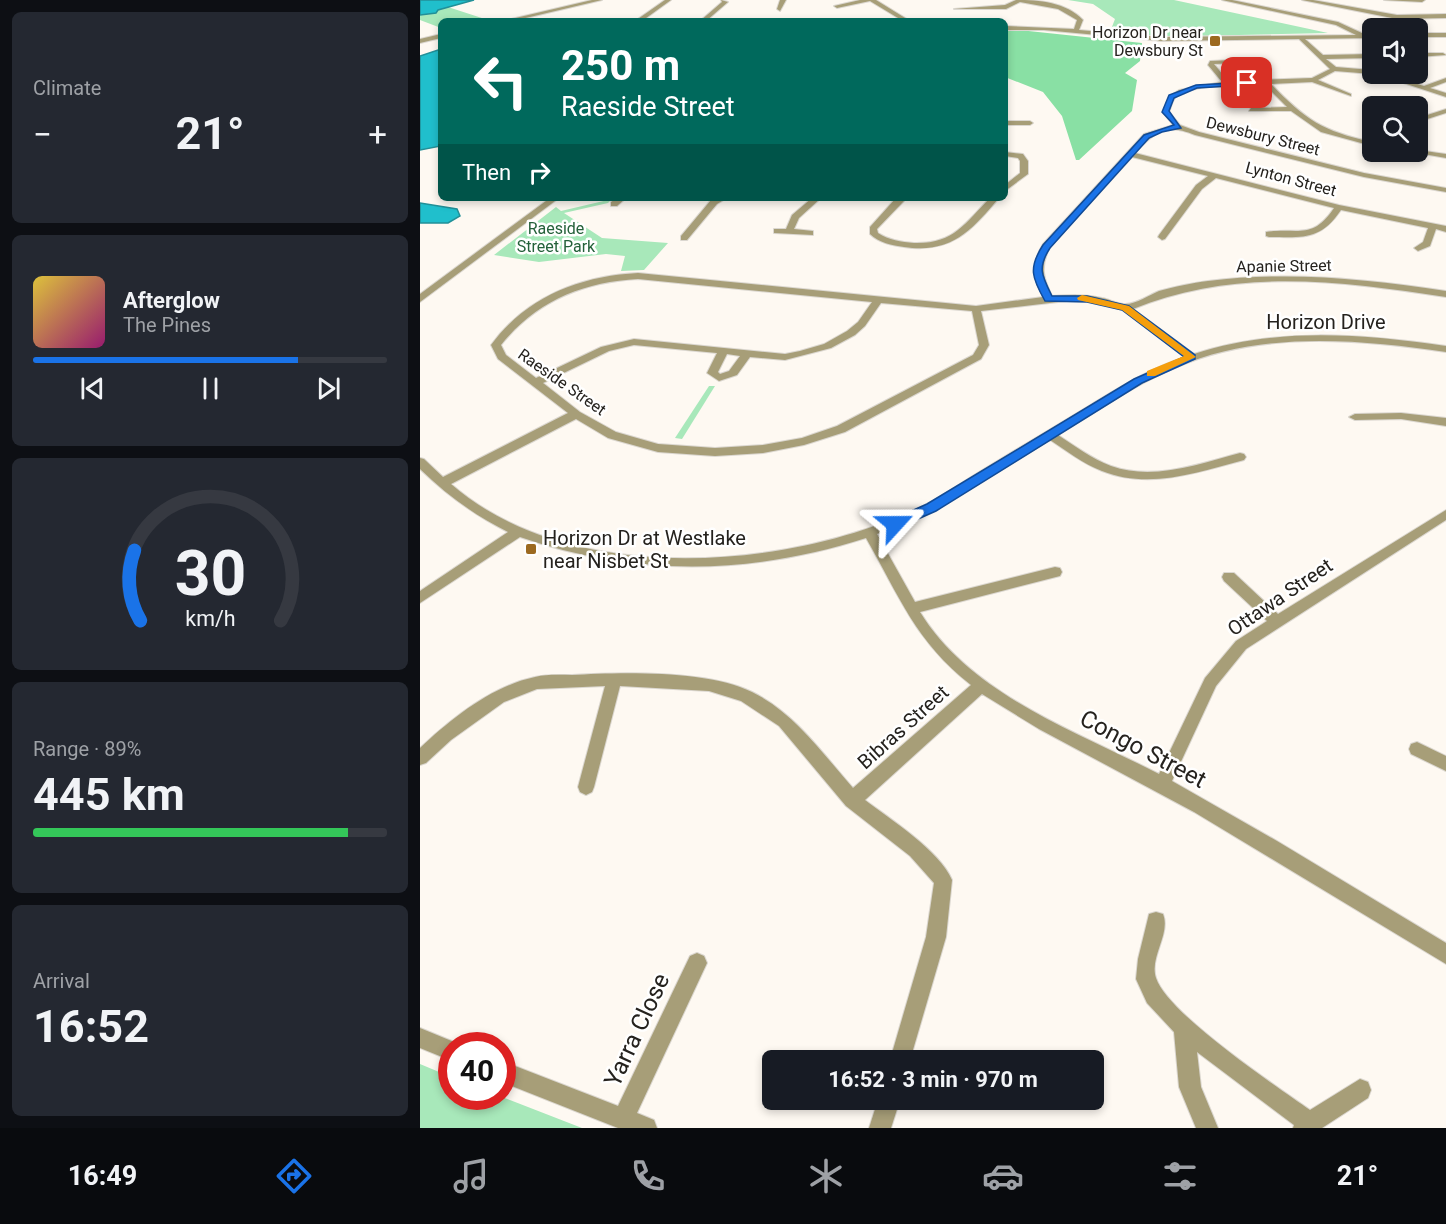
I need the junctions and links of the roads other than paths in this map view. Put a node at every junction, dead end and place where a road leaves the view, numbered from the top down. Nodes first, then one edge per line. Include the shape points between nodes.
1 (599, 0) edge
2 (668, 0) edge
3 (724, 0) edge
4 (783, 0) edge
5 (870, 0) edge
6 (1019, 0) edge
7 (1226, 0) edge
8 (1305, 0) edge
9 (1387, 0) edge
10 (1422, 0) edge
11 (1403, 1) edge
12 (837, 6) dead end
13 (1412, 6) dead end
14 (780, 9) dead end
15 (957, 9) dead end
16 (1421, 11) dead end
17 (1431, 16) junction
18 (1446, 16) edge
19 (519, 18) edge
20 (642, 18) edge
21 (707, 18) edge
22 (902, 18) edge
23 (1008, 28) edge
24 (1076, 31) junction
25 (1362, 35) edge
26 (1428, 35) edge
27 (1446, 35) edge
28 (1362, 36) edge
29 (438, 37) edge
30 (1300, 37) junction
31 (420, 41) edge
32 (1428, 55) edge
33 (1443, 55) dead end
34 (1362, 56) edge
35 (1322, 57) junction
36 (1257, 60) dead end
37 (1334, 69) junction
38 (1362, 71) edge
39 (1314, 80) junction
40 (1446, 80) edge
41 (1267, 83) junction
42 (1227, 84) junction
43 (1411, 84) edge
44 (1424, 88) junction
45 (1349, 95) dead end
46 (1446, 95) edge
47 (1251, 110) dead end
48 (1292, 110) junction
49 (1446, 111) edge
50 (1428, 117) edge
51 (1008, 123) edge
52 (1030, 123) dead end
53 (1178, 126) junction
54 (1362, 142) edge
55 (1008, 154) edge
56 (1130, 154) junction
57 (1428, 154) edge
58 (1446, 156) edge
59 (1215, 175) junction
60 (1008, 187) edge
61 (1446, 190) edge
62 (551, 201) edge
63 (618, 201) edge
64 (716, 201) edge
65 (814, 201) edge
66 (900, 201) edge
67 (991, 201) edge
68 (614, 204) dead end
69 (1340, 207) junction
70 (1433, 226) junction
71 (1446, 229) edge
72 (777, 231) dead end
73 (789, 232) junction
74 (810, 233) dead end
75 (1269, 234) dead end
76 (1162, 237) dead end
77 (684, 238) dead end
78 (1418, 248) dead end
79 (1446, 294) edge
80 (420, 298) edge
81 (1049, 298) junction
82 (878, 300) junction
83 (1126, 308) junction
84 (976, 309) junction
85 (1446, 349) edge
86 (723, 351) junction
87 (747, 354) junction
88 (1191, 357) junction
89 (537, 382) junction
90 (576, 414) junction
91 (1355, 417) dead end
92 (1446, 422) edge
93 (1051, 435) junction
94 (1240, 457) dead end
95 (420, 462) edge
96 (442, 483) junction
97 (1446, 514) edge
98 (518, 532) junction
99 (870, 533) junction
100 (1055, 572) dead end
101 (1228, 577) dead end
102 (420, 598) edge
103 (913, 608) junction
104 (1277, 622) junction
105 (614, 679) junction
106 (981, 685) junction
107 (1417, 749) dead end
108 (420, 758) edge
109 (1446, 764) edge
110 (1162, 785) junction
111 (586, 787) dead end
112 (852, 800) junction
113 (1156, 921) dead end
114 (1446, 954) edge
115 (697, 963) dead end
116 (1184, 1027) junction
117 (420, 1038) edge
118 (438, 1045) edge
119 (903, 1050) edge
120 (516, 1077) edge
121 (1360, 1090) dead end
122 (886, 1110) edge
123 (623, 1119) junction
124 (1307, 1126) edge
125 (646, 1128) edge
126 (880, 1128) edge
127 (1207, 1128) edge

1 - 19 street
2 - 20 street
3 - 21 street
4 - 14 street
5 - 12 street
5 - 22 street
6 - 15 street via 1006,7
6 - 24 street via 1065,9 1080,20
7 - 25 street via 1338,24
8 - 17 street via 1397,17
9 - 11 street
10 - 11 street
11 - 13 street
16 - 17 street
17 - 18 street
23 - 24 street
24 - 30 street via 1161,39
26 - 27 street
28 - 30 street
29 - 31 street
30 - 35 street
32 - 33 street
34 - 35 street
35 - 37 street
36 - 42 street via 1212,62 1210,65
37 - 38 street
37 - 39 street, Dewsbury Street
39 - 41 street, Dewsbury Street
39 - 45 street
40 - 44 street
41 - 42 street, Dewsbury Street
41 - 48 street
42 - 53 street, Dewsbury Street via 1196,87 1172,97 1166,112
43 - 44 street
44 - 46 street
47 - 48 street
48 - 54 street via 1320,131
49 - 50 street
51 - 52 street
53 - 56 street via 1151,133
53 - 61 street, Dewsbury Street via 1353,172
55 - 60 street via 1020,156 1024,174
56 - 59 street, Lynton Street
56 - 81 street via 1046,246 1037,261 1038,276
57 - 58 street
59 - 69 street, Lynton Street
59 - 76 street via 1199,187
62 - 80 street
63 - 68 street
64 - 77 street
65 - 73 street via 795,217
66 - 67 street via 873,229 874,234 893,243 929,246 950,242
69 - 70 street, Lynton Street
69 - 75 street via 1321,232
70 - 71 street, Lynton Street
70 - 78 street via 1427,244
72 - 73 street
73 - 74 street
79 - 83 street, Apanie Street via 1355,281 1293,278 1190,287 1151,295
81 - 83 street, Raeside Street via 1075,297
81 - 84 street, Raeside Street
82 - 84 street, Raeside Street
82 - 87 street via 856,331 828,346 785,357
82 - 89 street, Raeside Street via 653,277 594,281 547,299 496,345 501,357
83 - 88 street, Raeside Street
84 - 90 street, Raeside Street via 984,345 977,357 842,429 804,441 754,450 673,450 621,438
85 - 88 street, Horizon Drive via 1373,339 1308,338 1243,344
86 - 87 street
86 - 87 street via 712,374 719,378 733,372
86 - 89 street via 648,342 622,344
88 - 93 street, Horizon Drive via 1151,374
89 - 90 street, Raeside Street
90 - 96 street
91 - 92 street via 1401,416
93 - 94 street via 1095,463 1127,475 1166,475
93 - 99 street, Horizon Drive via 931,507
95 - 96 street, Horizon Drive
96 - 98 street, Horizon Drive via 483,514
97 - 104 street, Ottawa Street
98 - 99 street, Horizon Drive via 580,551 674,561 766,556 817,548
98 - 102 street
99 - 103 street, Congo Street
100 - 103 street
101 - 104 street
103 - 106 street, Congo Street via 936,645
104 - 110 street, Ottawa Street via 1241,645 1210,682
105 - 108 street via 536,683 499,698 445,735
105 - 111 street
105 - 112 street via 709,685 746,696 785,722
106 - 110 street, Congo Street via 1093,752
106 - 112 street, Bibras Street
107 - 109 street
110 - 114 street, Congo Street via 1274,848
112 - 119 street via 916,850 943,880 936,938
113 - 116 street via 1146,978 1157,999
115 - 123 street, Yarra Close
116 - 124 street
116 - 127 street via 1190,1087
117 - 118 street
120 - 123 street
121 - 124 street
122 - 126 street
123 - 125 street

